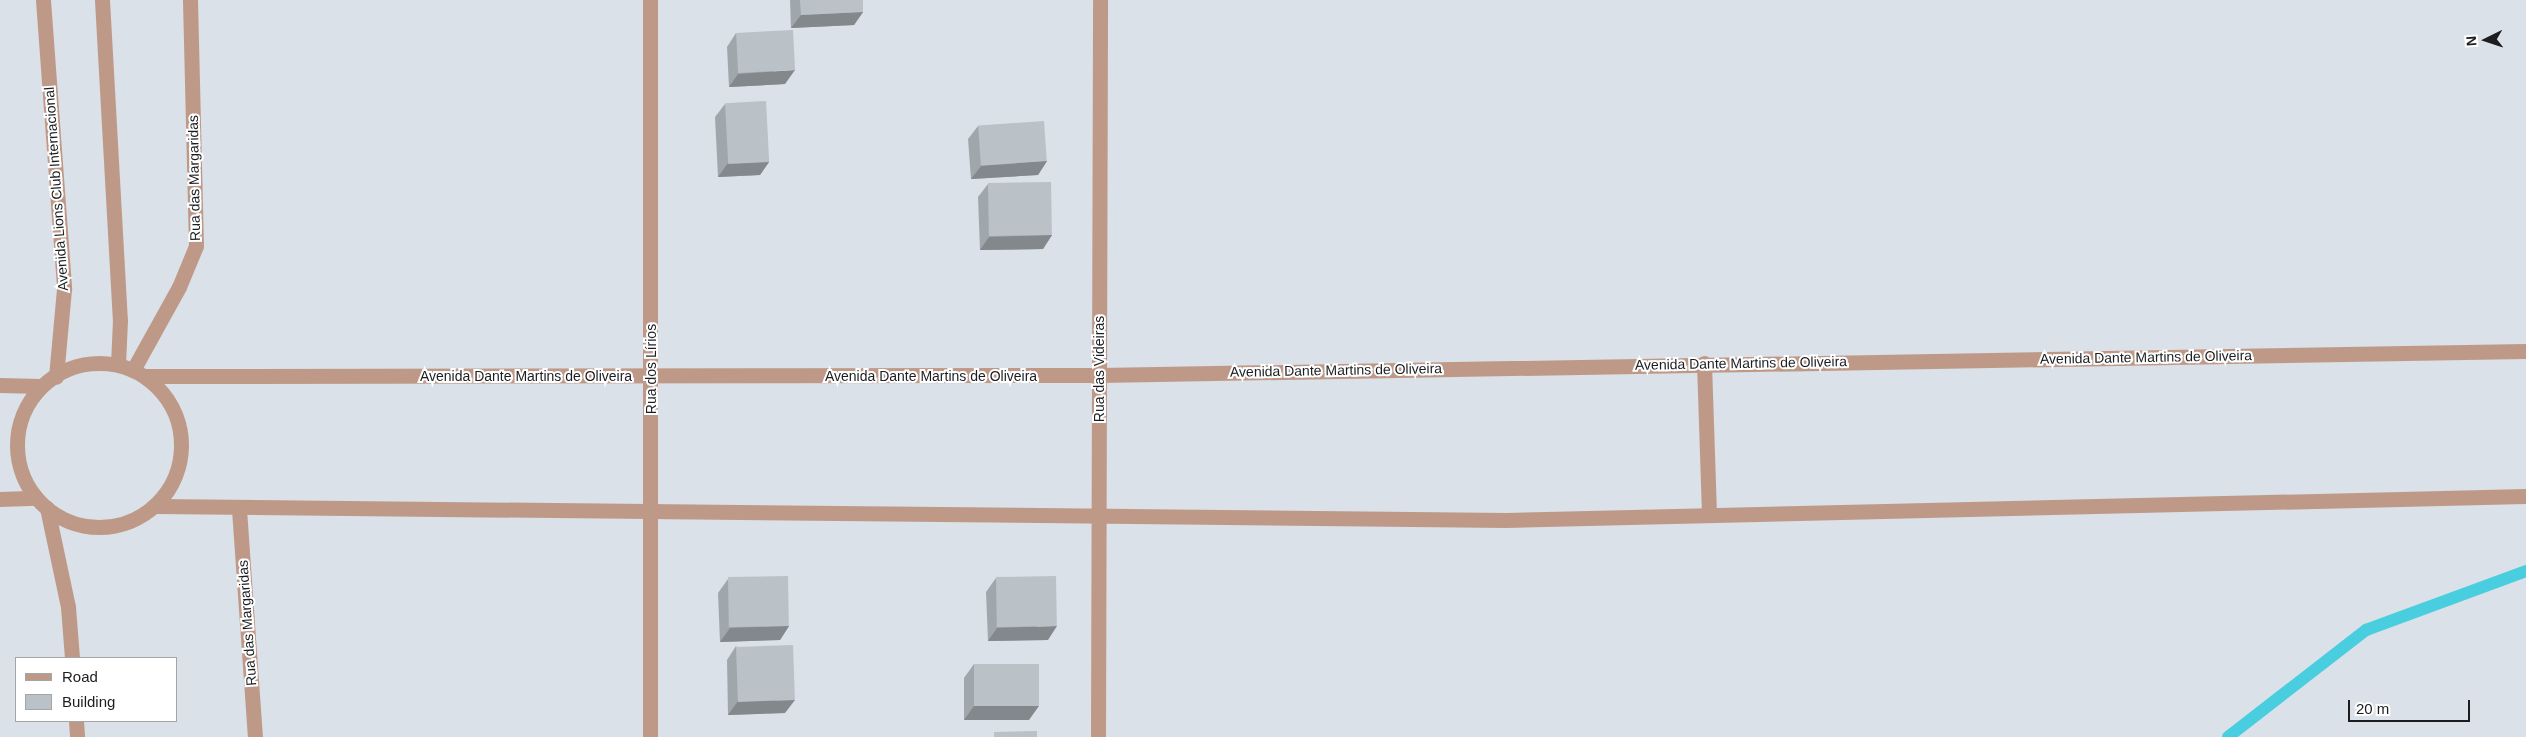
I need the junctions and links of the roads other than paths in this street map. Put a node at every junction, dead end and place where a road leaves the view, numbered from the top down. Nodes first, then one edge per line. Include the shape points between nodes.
1 (43, 0) edge
2 (102, 0) edge
3 (190, 0) edge
4 (650, 0) edge
5 (1100, 0) edge
6 (2526, 351) edge
7 (118, 364) junction
8 (1704, 364) junction
9 (139, 373) junction
10 (1099, 375) junction
11 (650, 376) junction
12 (56, 377) junction
13 (0, 385) edge
14 (40, 386) junction
15 (2526, 496) edge
16 (0, 499) edge
17 (42, 503) junction
18 (156, 506) junction
19 (239, 509) junction
20 (651, 512) junction
21 (1099, 516) junction
22 (1708, 516) junction
23 (72, 657) edge
24 (76, 722) edge
25 (77, 737) edge
26 (255, 737) edge
27 (650, 737) edge
28 (1098, 737) edge

1 - 12 street, Avenida Lions Club Internacional via 64,289
2 - 7 street via 120,320
3 - 9 street, Rua das Margaridas via 196,246
4 - 11 street, Rua dos Lírios
5 - 10 street, Rua das Videiras
6 - 8 street, Avenida Dante Martins de Oliveira
7 - 9 street
7 - 12 street via 76,365
8 - 10 street, Avenida Dante Martins de Oliveira
8 - 22 street
9 - 11 street, Avenida Dante Martins de Oliveira
9 - 18 street via 171,403 182,439 177,476
10 - 11 street, Avenida Dante Martins de Oliveira
10 - 21 street, Rua das Videiras
11 - 20 street, Rua dos Lírios
12 - 14 street
13 - 14 street
14 - 17 street via 20,421 18,462
15 - 22 street
16 - 17 street
17 - 18 street via 62,520 111,528
17 - 23 street via 68,606
18 - 19 street
19 - 20 street
19 - 26 street, Rua das Margaridas
20 - 21 street
20 - 27 street, Rua dos Lírios
21 - 22 street via 1506,520
21 - 28 street, Rua das Videiras
24 - 25 street

